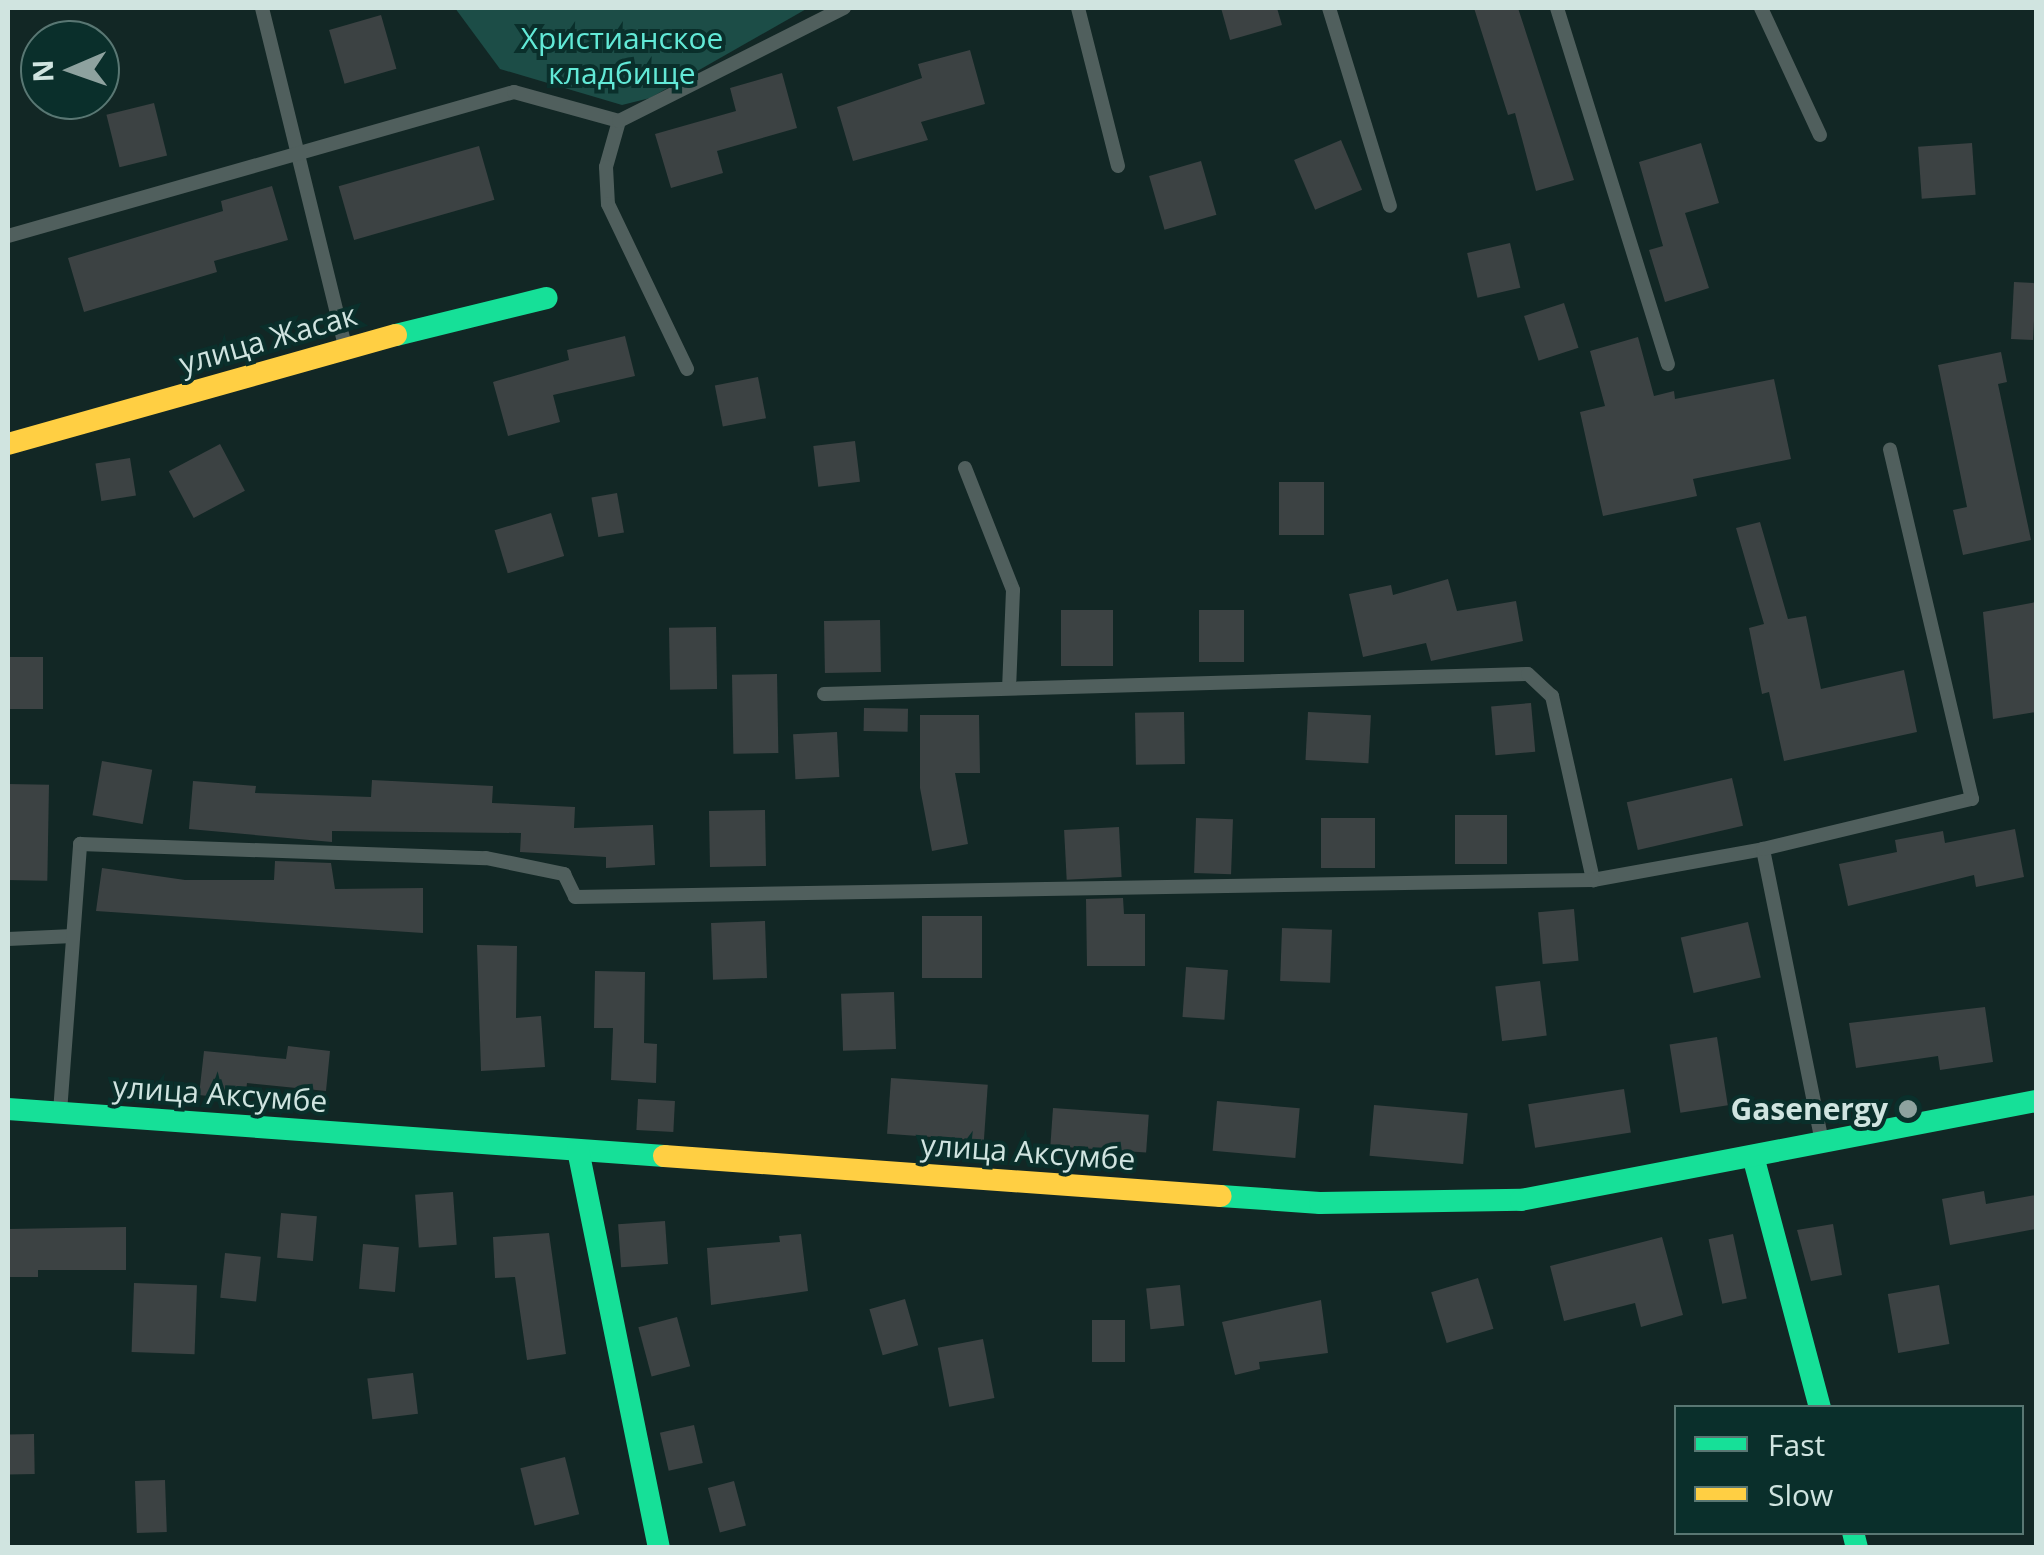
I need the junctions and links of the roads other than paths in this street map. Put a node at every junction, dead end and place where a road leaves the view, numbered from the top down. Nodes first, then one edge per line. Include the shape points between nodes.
1 (262, 8) edge
2 (844, 8) edge
3 (1078, 8) edge
4 (1329, 8) edge
5 (1557, 8) edge
6 (1761, 8) edge
7 (618, 120) junction
8 (1820, 135) dead end
9 (299, 149) junction
10 (1118, 166) dead end
11 (1390, 206) dead end
12 (8, 236) edge
13 (547, 298) dead end
14 (345, 347) junction
15 (1668, 364) dead end
16 (687, 369) dead end
17 (8, 444) edge
18 (1890, 450) dead end
19 (965, 468) dead end
20 (1008, 688) junction
21 (824, 694) dead end
22 (1763, 849) junction
23 (1594, 880) junction
24 (73, 936) junction
25 (8, 940) edge
26 (2036, 1101) edge
27 (8, 1108) edge
28 (60, 1112) junction
29 (1822, 1143) junction
30 (578, 1150) junction
31 (1753, 1156) junction
32 (1819, 1405) edge
33 (660, 1548) edge

1 - 9 lane
2 - 7 lane
3 - 10 lane
4 - 11 lane
5 - 15 lane
6 - 8 lane
7 - 9 lane via 514,92
7 - 16 lane via 606,168 608,204
9 - 12 lane
9 - 14 lane
13 - 14 main road, улица Жасак
14 - 17 main road, улица Жасак
18 - 22 lane via 1972,799
19 - 20 lane via 1013,590
20 - 21 lane
20 - 23 lane via 1528,674 1552,696
22 - 23 lane
22 - 29 lane
23 - 24 lane via 575,896 564,874 486,858 80,844
24 - 25 lane
24 - 28 lane
26 - 29 main road, улица Аксумбе
27 - 28 main road, улица Аксумбе
28 - 30 main road, улица Аксумбе
29 - 31 main road, улица Аксумбе
30 - 31 main road, улица Аксумбе via 1320,1203 1522,1200
30 - 33 main road
31 - 32 main road

